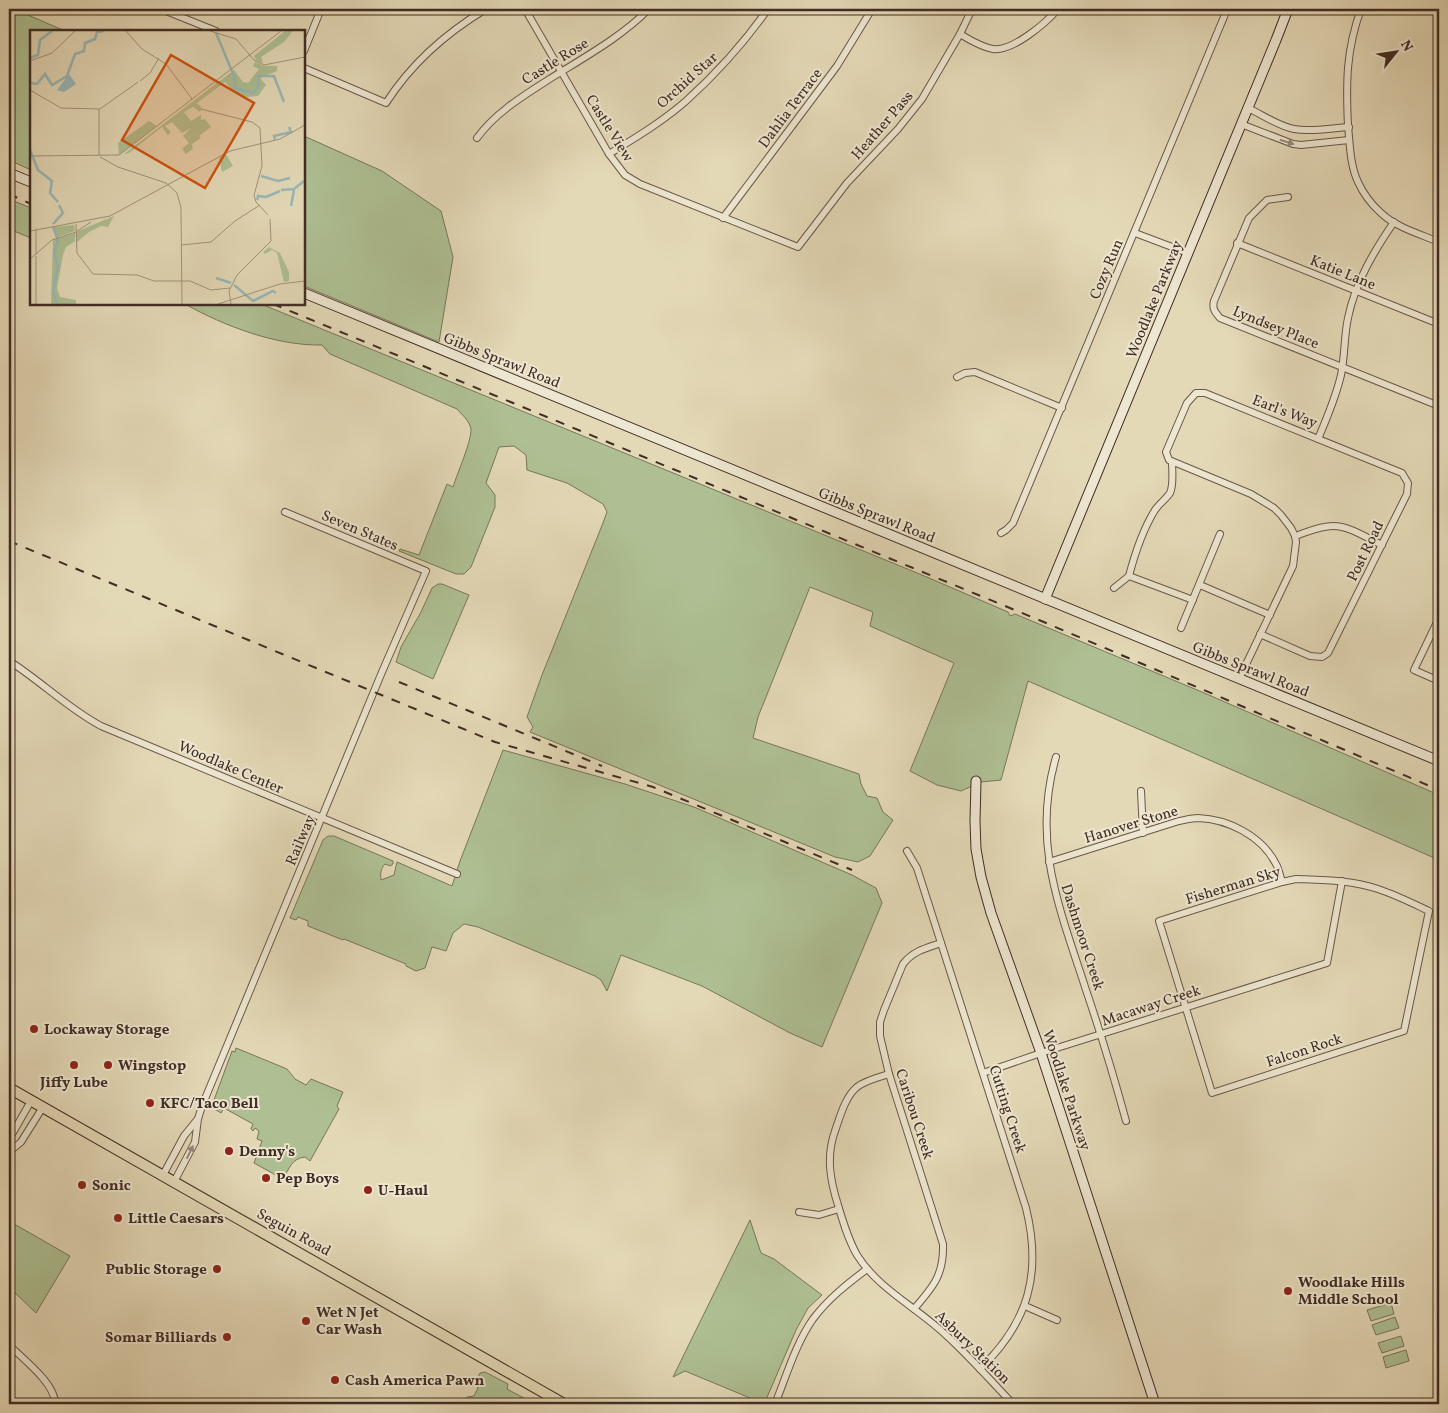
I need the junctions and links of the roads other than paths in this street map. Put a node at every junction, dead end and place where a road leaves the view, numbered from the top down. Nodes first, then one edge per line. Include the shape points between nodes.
1 (161, 9) edge
2 (321, 9) edge
3 (486, 9) edge
4 (525, 9) edge
5 (648, 9) edge
6 (768, 9) edge
7 (872, 9) edge
8 (972, 9) edge
9 (1058, 9) edge
10 (1226, 9) edge
11 (1288, 9) edge
12 (1361, 9) edge
13 (214, 30) edge
14 (960, 34) junction
15 (305, 49) edge
16 (305, 68) edge
17 (561, 72) junction
18 (1248, 108) junction
19 (1241, 124) junction
20 (1348, 127) junction
21 (477, 138) dead end
22 (1349, 140) junction
23 (609, 154) junction
24 (9, 173) edge
25 (30, 182) edge
26 (1288, 197) dead end
27 (723, 218) junction
28 (1394, 222) junction
29 (1135, 233) junction
30 (1439, 242) edge
31 (1238, 243) junction
32 (798, 247) joint
33 (1188, 253) junction
34 (1357, 291) junction
35 (305, 293) edge
36 (1439, 324) edge
37 (1342, 368) junction
38 (958, 377) dead end
39 (1439, 406) edge
40 (1062, 408) junction
41 (1318, 439) junction
42 (1172, 462) junction
43 (285, 512) dead end
44 (1001, 533) dead end
45 (1220, 534) dead end
46 (1294, 536) junction
47 (1382, 545) junction
48 (426, 571) joint
49 (1129, 576) junction
50 (1200, 584) junction
51 (1114, 588) dead end
52 (1045, 599) junction
53 (1194, 600) junction
54 (1270, 615) junction
55 (1439, 618) edge
56 (1181, 628) dead end
57 (1260, 634) junction
58 (9, 661) edge
59 (1239, 679) junction
60 (1439, 682) edge
61 (1056, 757) dead end
62 (1439, 761) edge
63 (976, 782) dead end
64 (1142, 792) dead end
65 (322, 819) junction
66 (1142, 833) junction
67 (907, 851) dead end
68 (1049, 862) junction
69 (457, 874) dead end
70 (1342, 881) junction
71 (1282, 882) junction
72 (941, 944) junction
73 (1186, 1007) junction
74 (1404, 1031) joint
75 (1101, 1034) junction
76 (1041, 1053) junction
77 (983, 1073) junction
78 (889, 1074) junction
79 (9, 1088) edge
80 (31, 1101) junction
81 (43, 1107) junction
82 (198, 1119) junction
83 (1126, 1121) dead end
84 (9, 1152) edge
85 (163, 1175) junction
86 (174, 1182) junction
87 (839, 1209) junction
88 (799, 1212) dead end
89 (867, 1269) junction
90 (1025, 1306) junction
91 (914, 1309) junction
92 (1057, 1320) dead end
93 (9, 1345) edge
94 (980, 1369) junction
95 (55, 1404) edge
96 (564, 1404) edge
97 (775, 1404) edge
98 (1013, 1404) edge
99 (1155, 1404) edge

1 - 13 street
2 - 15 street
3 - 16 street via 434,46 386,103
4 - 17 street, Castle View
5 - 17 street, Castle Rose via 610,41
6 - 23 street, Orchid Star via 734,54 686,101
7 - 27 street, Dahlia Terrace via 838,66
8 - 14 street, Heather Pass
9 - 14 street via 1038,28 1007,48 988,48
10 - 29 street, Cozy Run
11 - 18 street, Woodlake Parkway
12 - 20 street via 1347,67
14 - 32 street, Heather Pass via 917,105 847,183
17 - 21 street, Castle Rose via 511,105
17 - 23 street, Castle View
18 - 19 street, Woodlake Parkway
18 - 20 street via 1295,129
19 -> 22 street via 1293,144
19 - 33 street, Woodlake Parkway
20 - 22 street
22 - 28 street via 1358,182 1375,206
23 - 27 street, Castle View via 632,180
24 - 25 street
26 - 31 street, Lyndsey Place via 1272,198 1257,208
27 - 32 street, Castle View
28 - 30 street
28 - 34 street, Earl's Way via 1372,254
29 - 33 street
29 - 40 street, Cozy Run
31 - 34 street, Katie Lane
31 - 37 street, Lyndsey Place via 1214,301 1216,314
33 - 52 street, Woodlake Parkway
34 - 36 street, Katie Lane
34 - 37 street, Earl's Way via 1348,319
35 - 52 street, Gibbs Sprawl Road
37 - 39 street, Lyndsey Place
37 - 41 street, Earl's Way via 1335,397
38 - 40 street via 975,372
40 - 44 street, Cozy Run via 1013,523
41 - 42 street, Earl's Way via 1201,392 1186,403 1166,452
41 - 47 street, Post Road via 1405,476 1407,494
42 - 46 street via 1251,494 1274,508 1292,528
42 - 49 street via 1170,492 1149,520 1135,550
43 - 48 street, Seven States
45 - 50 street
46 - 47 street via 1335,526 1350,529
46 - 54 street via 1293,566
47 - 57 street, Post Road via 1325,656 1310,656
48 - 65 street, Railway
49 - 51 street
49 - 53 street
50 - 53 street
50 - 54 street
52 - 59 street, Gibbs Sprawl Road
53 - 56 street
54 - 57 street
55 - 60 street via 1414,670
57 - 59 street
58 - 65 street, Woodlake Center via 101,726
59 - 62 street, Gibbs Sprawl Road
61 - 68 street, Dashmoor Creek via 1046,806
63 - 76 street, Woodlake Parkway via 976,849 981,877
64 - 66 street
65 - 69 street, Woodlake Center
65 - 82 street, Railway
66 - 68 street, Hanover Stone
66 - 71 street, Hanover Stone via 1196,818 1213,819 1237,827 1267,850
67 - 72 street, Cutting Creek via 917,868
68 - 75 street, Dashmoor Creek via 1055,896
70 - 71 street, Fisherman Sky via 1296,879
70 - 73 street, Macaway Creek via 1327,963
70 - 74 street, Fisherman Sky via 1377,889 1429,911
71 - 73 street, Fisherman Sky via 1159,921
72 - 77 street, Cutting Creek
72 - 78 street, Caribou Creek via 908,957 884,1010 880,1036
73 - 74 street, Falcon Rock via 1212,1093
73 - 75 street, Macaway Creek
75 - 76 street, Macaway Creek
75 - 83 street, Dashmoor Creek
76 - 77 street, Macaway Creek
76 - 99 street, Woodlake Parkway
77 - 90 street, Cutting Creek via 1031,1227 1033,1265
78 - 87 street, Asbury Station via 857,1087 841,1114 829,1157
78 - 91 street, Caribou Creek via 943,1244 938,1279
79 - 80 main road, Seguin Road
80 - 81 main road, Seguin Road
80 - 84 street via 11,1136
81 - 84 street via 21,1142
81 - 85 main road, Seguin Road
82 - 85 street, Railway via 184,1136
86 -> 82 street, Railway via 195,1142
85 - 86 main road, Seguin Road
86 - 96 main road, Seguin Road
87 - 88 street via 819,1215
87 - 89 street, Asbury Station via 848,1236
89 - 91 street, Asbury Station
89 - 97 street via 837,1293 813,1319
90 - 92 street
90 - 94 street, Cutting Creek via 1005,1342
91 - 94 street, Asbury Station via 946,1334
93 - 95 street via 47,1383 56,1399
94 - 98 street, Asbury Station

